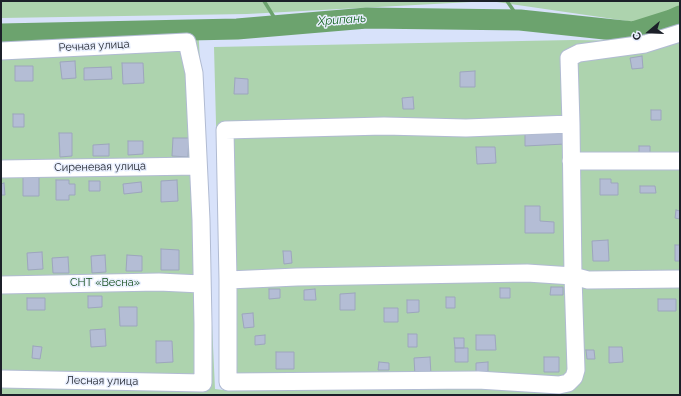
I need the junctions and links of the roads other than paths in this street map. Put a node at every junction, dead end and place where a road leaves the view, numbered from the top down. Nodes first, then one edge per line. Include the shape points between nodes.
1 (680, 33) edge
2 (1, 51) edge
3 (571, 124) junction
4 (570, 161) junction
5 (680, 161) edge
6 (198, 166) junction
7 (1, 169) edge
8 (573, 276) junction
9 (680, 279) edge
10 (228, 280) junction
11 (202, 284) junction
12 (1, 285) edge
13 (1, 379) edge

1 - 3 street via 645,44 579,53 568,58
2 - 6 street, Речная улица via 187,42 194,73
3 - 4 street
3 - 10 street via 466,128 384,126 225,130
4 - 5 street
4 - 8 street
6 - 7 street, Сиреневая улица
6 - 11 street
8 - 9 street via 588,280
8 - 10 street via 527,273
8 - 10 street via 576,370 568,383 559,385 478,380 228,382
11 - 12 street via 159,282
11 - 13 street, Лесная улица via 203,383

